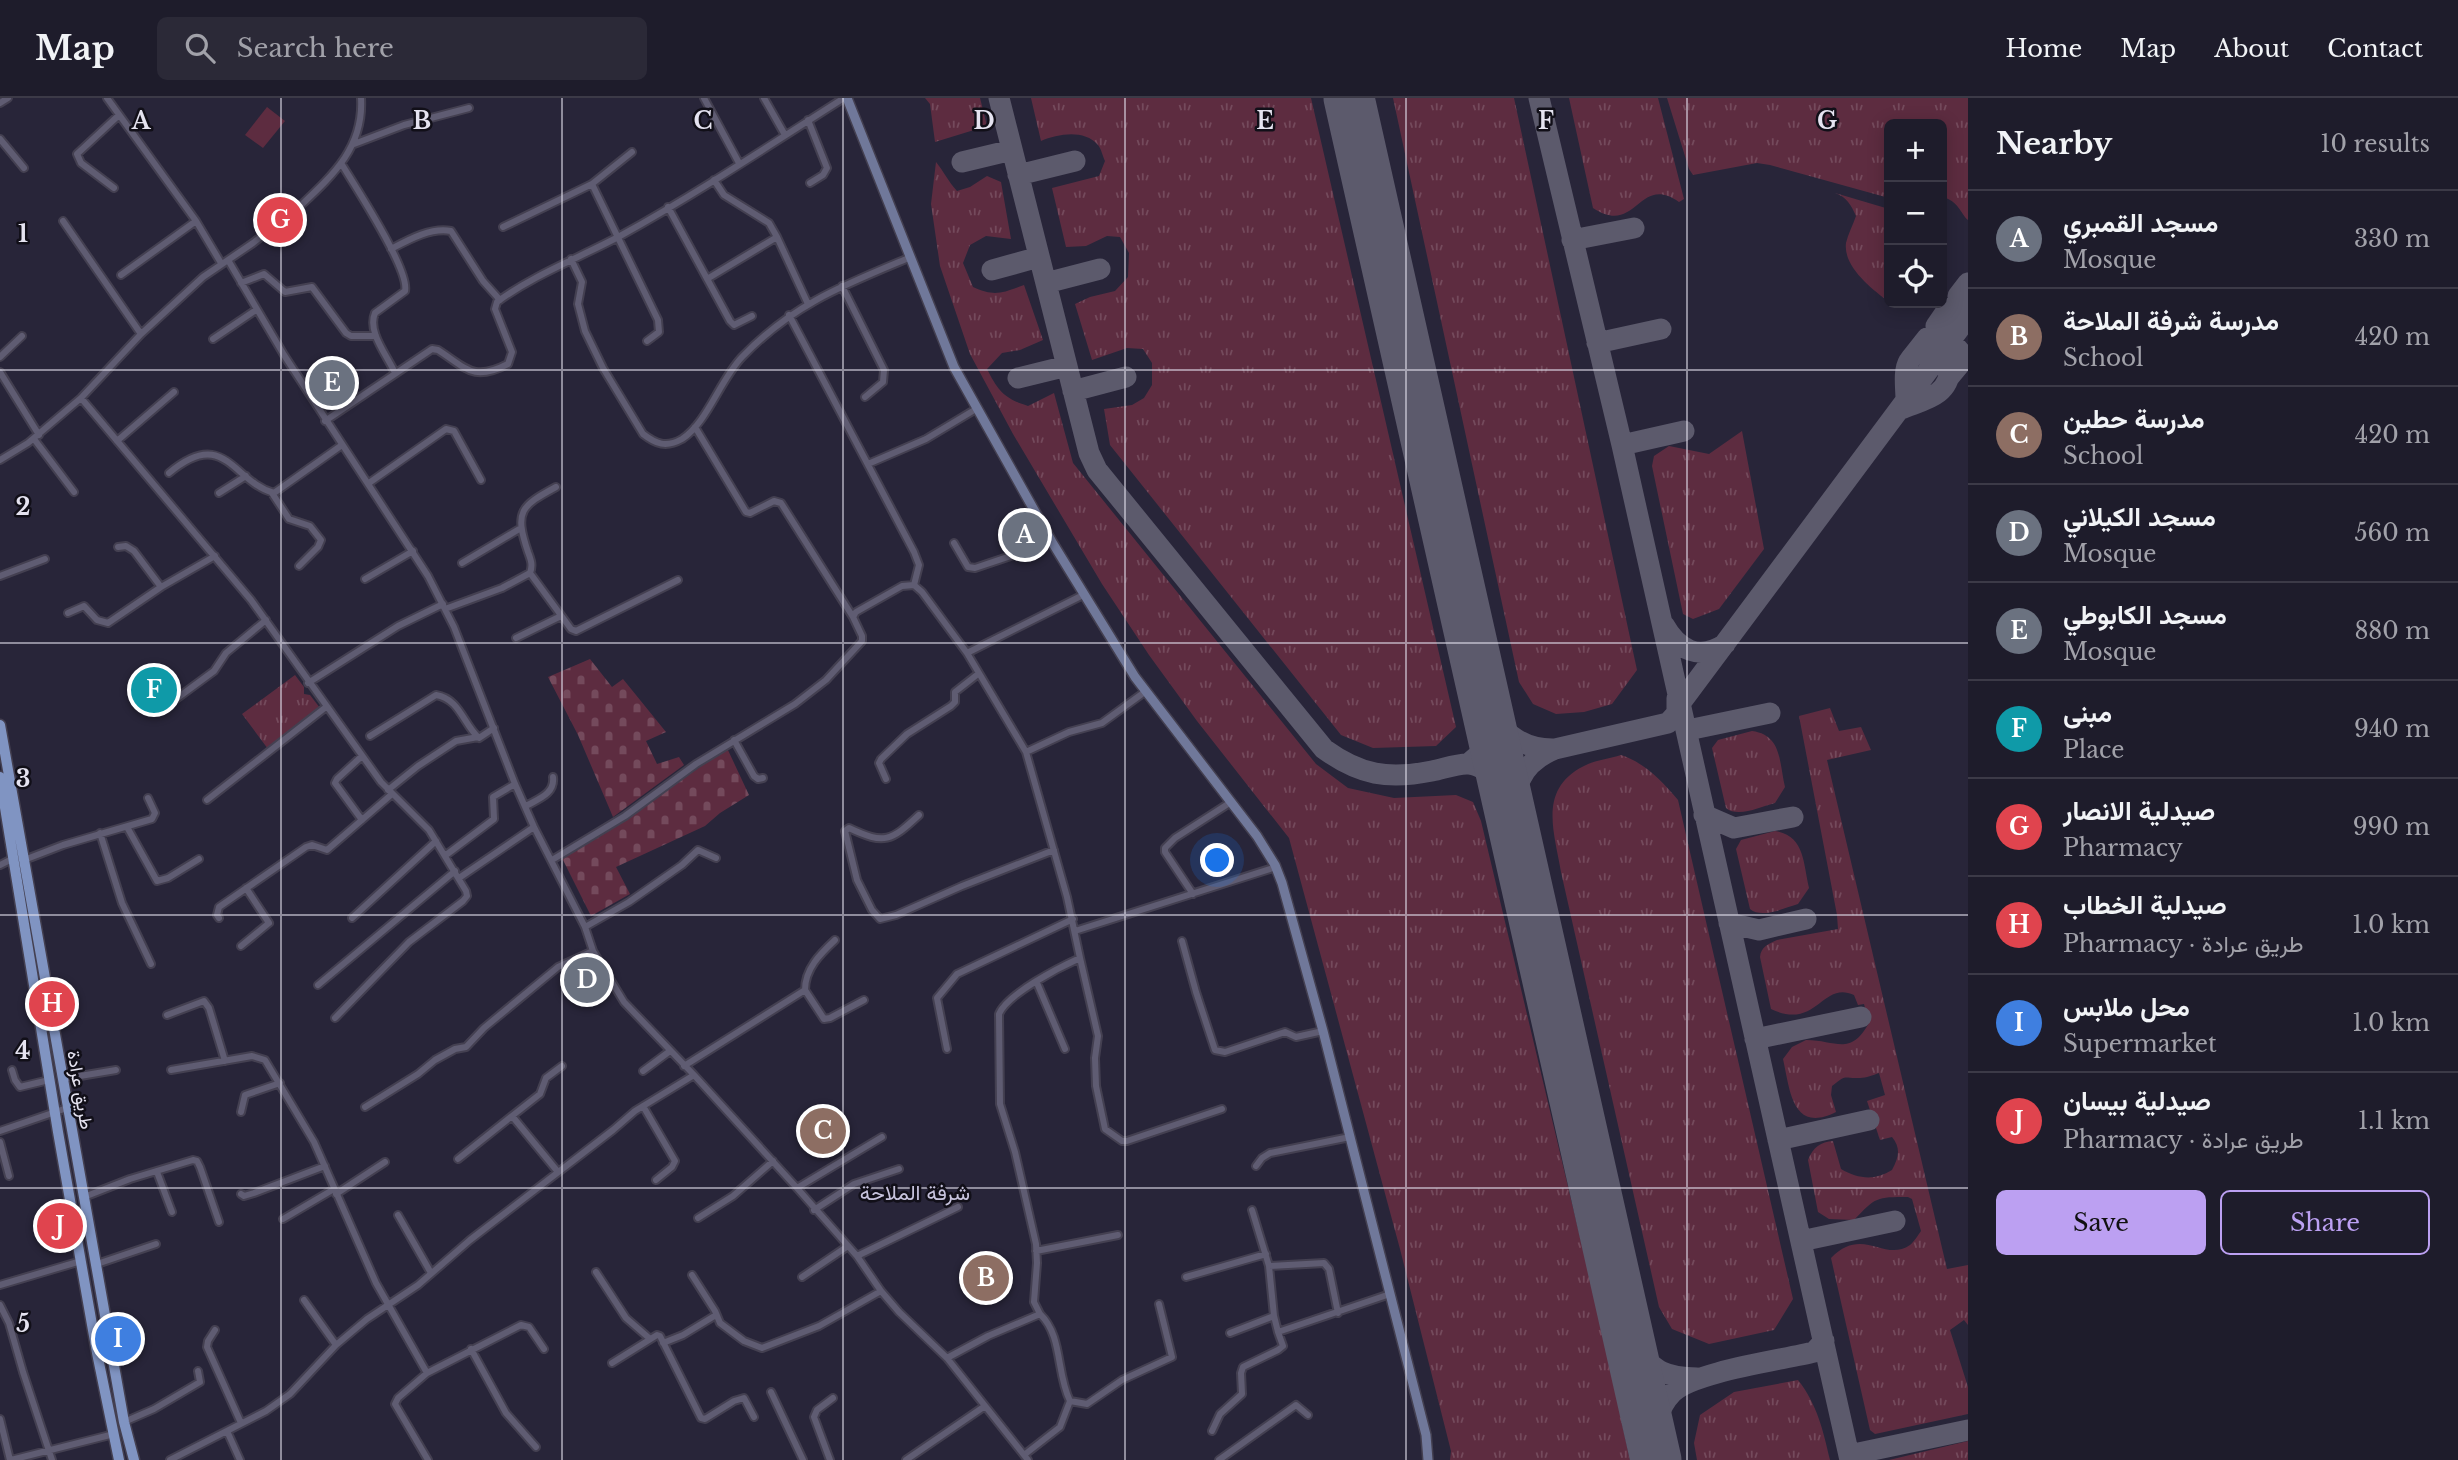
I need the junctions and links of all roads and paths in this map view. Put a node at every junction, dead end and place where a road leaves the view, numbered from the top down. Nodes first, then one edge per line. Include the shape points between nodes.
1 (8, 98) edge
2 (107, 98) edge
3 (360, 98) edge
4 (704, 98) edge
5 (764, 98) edge
6 (845, 98) edge
7 (0, 103) edge
8 (469, 107) dead end
9 (119, 114) junction
10 (808, 120) junction
11 (785, 135) junction
12 (0, 139) edge
13 (354, 144) junction
14 (632, 152) dead end
15 (341, 163) junction
16 (739, 163) junction
17 (24, 168) dead end
18 (713, 180) junction
19 (810, 183) dead end
20 (592, 184) junction
21 (114, 188) dead end
22 (668, 207) junction
23 (63, 221) dead end
24 (196, 221) junction
25 (503, 228) dead end
26 (618, 236) junction
27 (777, 237) junction
28 (391, 249) junction
29 (911, 257) junction
30 (571, 259) junction
31 (225, 261) junction
32 (121, 275) dead end
33 (707, 279) junction
34 (241, 283) junction
35 (842, 286) junction
36 (500, 300) junction
37 (808, 303) junction
38 (256, 310) junction
39 (789, 315) junction
40 (752, 316) dead end
41 (141, 334) junction
42 (22, 336) dead end
43 (376, 336) junction
44 (213, 339) dead end
45 (647, 341) dead end
46 (0, 357) edge
47 (0, 372) edge
48 (395, 373) junction
49 (174, 392) dead end
50 (865, 397) dead end
51 (81, 398) junction
52 (976, 409) junction
53 (325, 421) junction
54 (695, 427) junction
55 (36, 437) junction
56 (117, 441) junction
57 (342, 445) junction
58 (0, 460) edge
59 (868, 464) junction
60 (169, 473) dead end
61 (246, 476) junction
62 (481, 480) dead end
63 (369, 483) junction
64 (556, 486) dead end
65 (74, 492) dead end
66 (219, 493) dead end
67 (272, 493) junction
68 (521, 528) junction
69 (1052, 542) junction
70 (954, 543) dead end
71 (118, 547) dead end
72 (413, 551) junction
73 (215, 556) junction
74 (45, 559) dead end
75 (462, 563) dead end
76 (299, 566) dead end
77 (530, 573) junction
78 (0, 576) edge
79 (365, 579) dead end
80 (678, 580) dead end
81 (914, 585) junction
82 (161, 587) junction
83 (1083, 595) junction
84 (444, 606) junction
85 (68, 613) dead end
86 (561, 616) junction
87 (853, 617) junction
88 (266, 620) junction
89 (516, 638) dead end
90 (967, 653) junction
91 (978, 674) junction
92 (309, 683) junction
93 (1146, 691) junction
94 (176, 699) dead end
95 (326, 707) junction
96 (0, 725) edge
97 (494, 728) junction
98 (370, 736) dead end
99 (478, 737) junction
100 (734, 740) junction
101 (1026, 752) junction
102 (362, 756) junction
103 (0, 776) edge
104 (553, 777) dead end
105 (763, 778) dead end
106 (886, 779) dead end
107 (515, 784) junction
108 (390, 792) junction
109 (2, 796) edge
110 (148, 798) dead end
111 (207, 800) dead end
112 (1231, 802) junction
113 (526, 806) junction
114 (919, 816) dead end
115 (362, 820) junction
116 (127, 827) junction
117 (534, 827) junction
118 (100, 833) junction
119 (436, 841) junction
120 (1054, 850) junction
121 (446, 855) junction
122 (716, 858) dead end
123 (12, 859) junction
124 (199, 859) dead end
125 (24, 860) junction
126 (552, 860) junction
127 (0, 865) edge
128 (1276, 867) junction
129 (457, 874) junction
130 (246, 888) junction
131 (1193, 894) junction
132 (219, 918) dead end
133 (352, 918) dead end
134 (1073, 919) junction
135 (585, 927) junction
136 (1075, 931) junction
137 (835, 940) dead end
138 (1182, 941) dead end
139 (241, 946) dead end
140 (593, 951) junction
141 (1080, 958) junction
142 (151, 964) dead end
143 (1037, 983) junction
144 (318, 985) dead end
145 (805, 990) junction
146 (864, 1000) dead end
147 (167, 1015) dead end
148 (335, 1018) dead end
149 (1323, 1031) junction
150 (947, 1049) dead end
151 (1065, 1049) dead end
152 (670, 1051) junction
153 (225, 1061) junction
154 (562, 1066) dead end
155 (684, 1066) junction
156 (12, 1070) dead end
157 (116, 1070) dead end
158 (172, 1070) dead end
159 (643, 1071) dead end
160 (694, 1075) junction
161 (62, 1079) junction
162 (50, 1080) junction
163 (280, 1083) junction
164 (643, 1106) junction
165 (365, 1107) dead end
166 (67, 1108) junction
167 (1222, 1109) dead end
168 (54, 1111) junction
169 (241, 1112) dead end
170 (512, 1116) junction
171 (71, 1129) junction
172 (0, 1131) edge
173 (58, 1132) junction
174 (882, 1137) dead end
175 (1350, 1137) junction
176 (0, 1142) edge
177 (458, 1160) dead end
178 (773, 1161) junction
179 (385, 1162) dead end
180 (325, 1166) junction
181 (1256, 1166) dead end
182 (899, 1169) dead end
183 (157, 1172) junction
184 (558, 1172) junction
185 (9, 1176) dead end
186 (656, 1180) dead end
187 (797, 1188) junction
188 (335, 1191) junction
189 (241, 1194) dead end
190 (84, 1198) junction
191 (958, 1207) dead end
192 (814, 1210) junction
193 (1252, 1210) dead end
194 (172, 1212) dead end
195 (398, 1215) dead end
196 (698, 1218) dead end
197 (283, 1219) dead end
198 (219, 1222) dead end
199 (1118, 1235) dead end
200 (156, 1244) dead end
201 (848, 1246) junction
202 (1036, 1251) junction
203 (1266, 1254) junction
204 (857, 1256) junction
205 (81, 1261) junction
206 (97, 1264) junction
207 (1269, 1266) junction
208 (596, 1272) dead end
209 (430, 1273) junction
210 (692, 1275) dead end
211 (802, 1277) dead end
212 (1186, 1277) dead end
213 (0, 1285) edge
214 (881, 1291) junction
215 (1390, 1294) junction
216 (304, 1300) dead end
217 (1159, 1304) dead end
218 (388, 1305) junction
219 (0, 1306) edge
220 (1338, 1313) junction
221 (1040, 1314) junction
222 (716, 1315) junction
223 (1274, 1316) junction
224 (215, 1330) dead end
225 (1278, 1332) junction
226 (1230, 1333) dead end
227 (649, 1338) junction
228 (663, 1343) junction
229 (336, 1345) junction
230 (471, 1349) junction
231 (544, 1349) dead end
232 (947, 1357) junction
233 (612, 1363) dead end
234 (198, 1371) dead end
235 (428, 1373) junction
236 (771, 1392) dead end
237 (833, 1398) dead end
238 (1070, 1401) junction
239 (985, 1406) junction
240 (1308, 1415) dead end
241 (754, 1417) dead end
242 (0, 1419) edge
243 (124, 1422) junction
244 (241, 1423) junction
245 (227, 1430) junction
246 (1213, 1431) dead end
247 (114, 1434) junction
248 (536, 1447) dead end
249 (49, 1450) junction
250 (1026, 1458) edge
251 (26, 1459) edge
252 (10, 1460) edge
253 (52, 1460) edge
254 (119, 1460) edge
255 (134, 1460) edge
256 (170, 1460) edge
257 (240, 1460) edge
258 (428, 1460) edge
259 (803, 1460) edge
260 (830, 1460) edge
261 (906, 1460) edge
262 (1219, 1460) edge
263 (1428, 1460) edge

1 - 7 street
2 - 9 street
3 - 13 street via 361,124
4 - 16 street
5 - 11 street
6 - 10 street
6 - 29 main road
8 - 13 street
9 - 21 street via 77,154
9 - 24 street
10 - 11 street
10 - 19 street via 827,168
11 - 16 street
12 - 17 street
13 - 15 street
14 - 20 street
15 - 28 street
15 - 31 street via 298,208
16 - 18 street
18 - 22 street
18 - 27 street via 724,195 769,223
20 - 25 street
20 - 26 street
22 - 26 street
22 - 33 street
23 - 41 street
24 - 31 street
24 - 32 street
26 - 30 street
26 - 45 street via 660,325 659,332
27 - 33 street
27 - 37 street
28 - 36 street via 429,233 451,232
28 - 43 street via 406,287 374,313
29 - 35 street
29 - 52 main road via 954,367
30 - 36 street
30 - 54 street via 582,282 578,304 585,331 643,434 666,445 684,438
31 - 34 street
31 - 41 street
33 - 40 street via 733,324
34 - 38 street
34 - 43 street via 264,274 285,292 312,287 346,334
35 - 37 street
35 - 50 street via 884,370 883,382
36 - 48 street via 494,306 512,352 508,364 472,372 435,349
37 - 39 street
38 - 44 street
38 - 53 street
39 - 54 street via 740,359
39 - 59 street
41 - 51 street
42 - 46 street
43 - 48 street
47 - 55 street
48 - 53 street
49 - 56 street
51 - 55 street
51 - 56 street
52 - 59 street via 926,439
52 - 69 main road
53 - 57 street
54 - 87 street via 746,512 774,501 781,503
55 - 58 street
55 - 65 street
56 - 73 street
57 - 63 street
57 - 67 street
59 - 81 street via 919,565
60 - 61 street via 196,458 215,456 230,461
61 - 66 street
61 - 67 street
62 - 63 street via 454,431 446,429
63 - 72 street
64 - 68 street via 528,503
67 - 76 street via 289,519 310,526 321,540
68 - 75 street
68 - 77 street via 532,565
69 - 70 street via 975,568 968,566
69 - 83 main road
71 - 82 street via 134,551
72 - 79 street
72 - 84 street
73 - 82 street
73 - 88 street
74 - 78 street
77 - 84 street via 502,588
77 - 86 street
80 - 86 street via 579,630 571,629
81 - 87 street via 878,598
81 - 90 street
82 - 85 street via 107,623 97,620 84,606
83 - 90 street
83 - 93 main road
84 - 92 street via 387,633
84 - 97 street
86 - 89 street
87 - 100 street via 862,636 860,646 794,704
88 - 92 street
88 - 94 street
90 - 91 street
91 - 101 street
91 - 106 street via 955,692 951,706 907,734 881,759
92 - 95 street
93 - 101 street via 1102,723
93 - 112 main road
95 - 102 street
95 - 111 street
96 - 125 main road, طريق عرادة
97 - 99 street
97 - 107 street
98 - 99 street via 436,695 456,705
99 - 108 street via 456,741
100 - 105 street via 754,776
100 - 126 street
101 - 120 street
102 - 108 street
102 - 115 street via 335,783
103 - 109 main road
104 - 113 street via 550,791
107 - 113 street
107 - 121 street via 493,797 495,818
108 - 115 street
108 - 119 street
109 - 123 main road
110 - 116 street via 154,816
112 - 128 main road
112 - 131 street via 1165,848
113 - 117 street
114 - 120 street via 889,838 874,838 849,828 845,831 857,880 880,919
115 - 130 street via 327,850 306,847
116 - 118 street
116 - 124 street via 157,881
117 - 126 street
117 - 129 street
118 - 125 street
118 - 142 street via 122,903
119 - 121 street
119 - 133 street
120 - 134 street
121 - 129 street
122 - 135 street via 698,850 629,902
123 - 127 street
123 - 162 main road
125 - 161 main road, طريق عرادة
126 - 135 street
128 - 131 street
128 - 149 main road
129 - 144 street
129 - 148 street via 465,899 409,942
130 - 132 street via 219,907
130 - 139 street via 270,923
131 - 136 street
134 - 136 street
134 - 150 street via 954,977 937,998
135 - 140 street
136 - 141 street
137 - 145 street via 812,966
138 - 149 street via 1215,1050 1225,1052 1285,1032 1296,1037
140 - 152 street via 624,1002
140 - 165 street via 558,967 466,1047 435,1060
141 - 143 street
141 - 167 street via 1098,1036 1095,1071 1105,1129 1127,1141
143 - 151 street
143 - 202 street via 1000,1011 999,1058 1001,1110
145 - 146 street via 824,1019
145 - 155 street
147 - 153 street via 204,1001
149 - 175 main road
152 - 155 street
152 - 159 street
153 - 158 street
153 - 163 street via 260,1057
154 - 170 street via 546,1078 540,1094
155 - 160 street
156 - 162 street via 20,1087
157 - 161 street
160 - 164 street
160 - 178 street
161 - 166 main road, طريق عرادة
162 - 168 main road
163 - 169 street via 244,1095
163 - 180 street
164 - 184 street
164 - 186 street via 675,1161
166 - 168 street
166 - 171 main road, طريق عرادة
168 - 172 street
168 - 173 main road
170 - 177 street
170 - 184 street
171 - 173 main road
171 - 190 main road, طريق عرادة
173 - 205 main road
174 - 187 street
175 - 181 street via 1270,1153
175 - 215 main road
176 - 185 street
178 - 187 street
178 - 196 street via 733,1196
179 - 188 street
180 - 188 street
180 - 189 street
182 - 192 street via 854,1184
183 - 190 street
183 - 194 street
183 - 198 street via 187,1160 197,1161
184 - 209 street
187 - 192 street
188 - 197 street
188 - 218 street
190 - 206 main road, طريق عرادة
191 - 204 street
192 - 201 street
193 - 203 street
195 - 209 street
199 - 202 street
200 - 206 street
201 - 204 street
201 - 211 street
202 - 221 street via 1034,1302
203 - 207 street
203 - 212 street
204 - 214 street
205 - 213 street
205 - 247 main road
206 - 243 main road, طريق عرادة
207 - 220 street via 1324,1263
207 - 223 street
208 - 227 street via 626,1318
209 - 218 street
210 - 222 street
214 - 222 street via 819,1326 762,1348 744,1341
214 - 232 street
215 - 220 street
215 - 263 main road via 1426,1435
216 - 229 street
217 - 238 street via 1172,1357 1122,1380 1087,1404
218 - 229 street
218 - 235 street
219 - 249 street
220 - 225 street
221 - 232 street
221 - 238 street via 1053,1332
222 - 228 street
223 - 225 street
223 - 226 street
224 - 244 street via 208,1347
225 - 246 street via 1283,1346 1243,1367 1242,1394 1220,1414
227 - 228 street via 657,1335
227 - 233 street
228 - 241 street via 701,1418 744,1398
229 - 244 street via 290,1394
230 - 231 street via 525,1324
230 - 235 street
230 - 248 street via 506,1413
232 - 239 street
234 - 243 street via 200,1382
235 - 258 street via 395,1404
236 - 259 street
237 - 260 street via 814,1417
238 - 250 street via 1060,1427
239 - 250 street
239 - 261 street
240 - 262 street via 1296,1405
242 - 252 street
243 - 255 main road, طريق عرادة
244 - 245 street
245 - 256 street
245 - 257 street
247 - 249 street
247 - 254 main road
249 - 251 street
249 - 253 street
251 - 252 street

